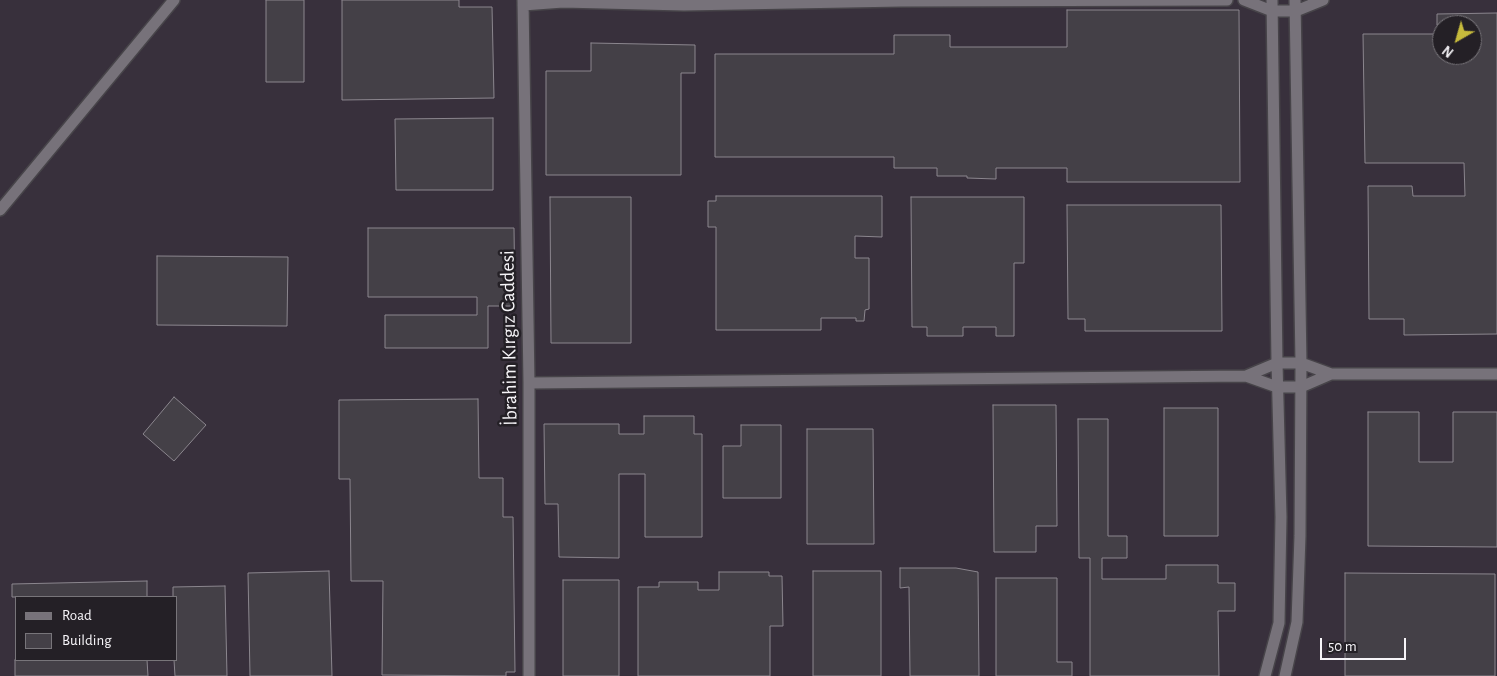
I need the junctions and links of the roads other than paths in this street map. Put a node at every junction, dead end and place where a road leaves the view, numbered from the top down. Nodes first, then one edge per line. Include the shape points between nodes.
1 (174, 0) edge
2 (1227, 0) edge
3 (1244, 0) edge
4 (1323, 0) edge
5 (523, 2) edge
6 (1272, 6) edge
7 (1296, 6) edge
8 (0, 210) edge
9 (1277, 363) junction
10 (1301, 363) junction
11 (1331, 374) junction
12 (1497, 374) edge
13 (1246, 376) junction
14 (529, 383) junction
15 (1277, 386) junction
16 (1301, 387) junction
17 (529, 676) edge
18 (1265, 676) edge
19 (1284, 676) edge

1 - 8 street
2 - 5 street via 684,5
3 - 6 street
4 - 7 street
5 - 14 street, İbrahim Kırgız Caddesi
6 - 7 street
6 - 9 street
7 - 10 street
9 - 10 street
9 - 13 street
9 - 15 street
10 - 11 street
10 - 16 street
11 - 12 street
11 - 16 street
13 - 14 street
13 - 15 street
14 - 17 street, İbrahim Kırgız Caddesi
15 - 16 street
15 - 18 street via 1281,516 1278,623
16 - 19 street via 1297,622

